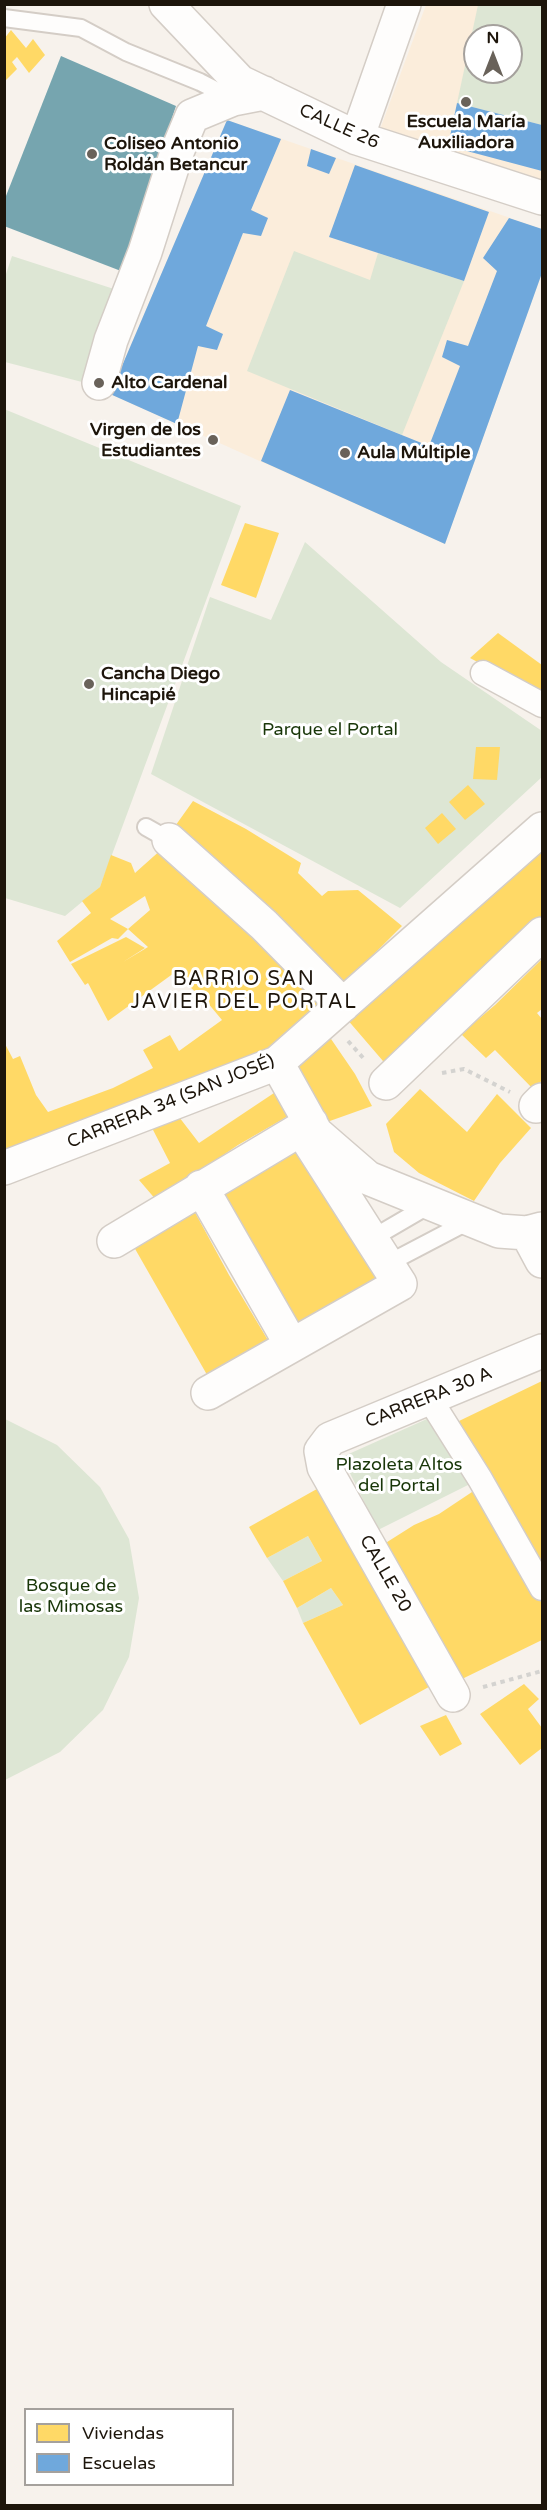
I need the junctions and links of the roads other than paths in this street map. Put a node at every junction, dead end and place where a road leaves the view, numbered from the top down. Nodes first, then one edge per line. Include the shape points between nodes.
1 (166, 4) edge
2 (404, 4) edge
3 (4, 18) edge
4 (249, 96) junction
5 (357, 138) junction
6 (543, 198) edge
7 (99, 383) dead end
8 (483, 673) dead end
9 (543, 705) edge
10 (543, 829) edge
11 (157, 834) dead end
12 (543, 934) edge
13 (336, 1011) junction
14 (277, 1063) junction
15 (386, 1083) road end
16 (306, 1126) junction
17 (4, 1168) edge
18 (201, 1187) junction
19 (431, 1204) junction
20 (472, 1220) junction
21 (535, 1231) edge
22 (114, 1241) dead end
23 (379, 1252) junction
24 (543, 1261) edge
25 (291, 1344) junction
26 (543, 1352) edge
27 (208, 1392) dead end
28 (429, 1398) junction
29 (321, 1451) joint
30 (543, 1588) edge
31 (453, 1695) road end

1 - 4 street, CALLE 26
2 - 5 street
3 - 4 lane via 81,28 126,52
4 - 5 street, CALLE 26
4 - 7 street via 192,116
5 - 6 street, CALLE 26
8 - 9 street
10 - 13 street, CARRERA 34 (SAN JOSÉ)
11 - 13 street via 264,925
12 - 15 street
13 - 14 street, CARRERA 34 (SAN JOSÉ)
14 - 16 street
14 - 17 street, CARRERA 34 (SAN JOSÉ)
16 - 18 street
16 - 19 street via 368,1178
16 - 23 street
18 - 22 street
18 - 25 street
19 - 20 street
19 - 23 lane
20 - 21 street via 499,1231
20 - 23 lane
21 - 24 street
23 - 25 street via 400,1284
25 - 27 street
26 - 28 street, CARRERA 30 A
28 - 29 street, CARRERA 30 A via 330,1439
28 - 30 street
29 - 31 street, CALLE 20 via 324,1467

